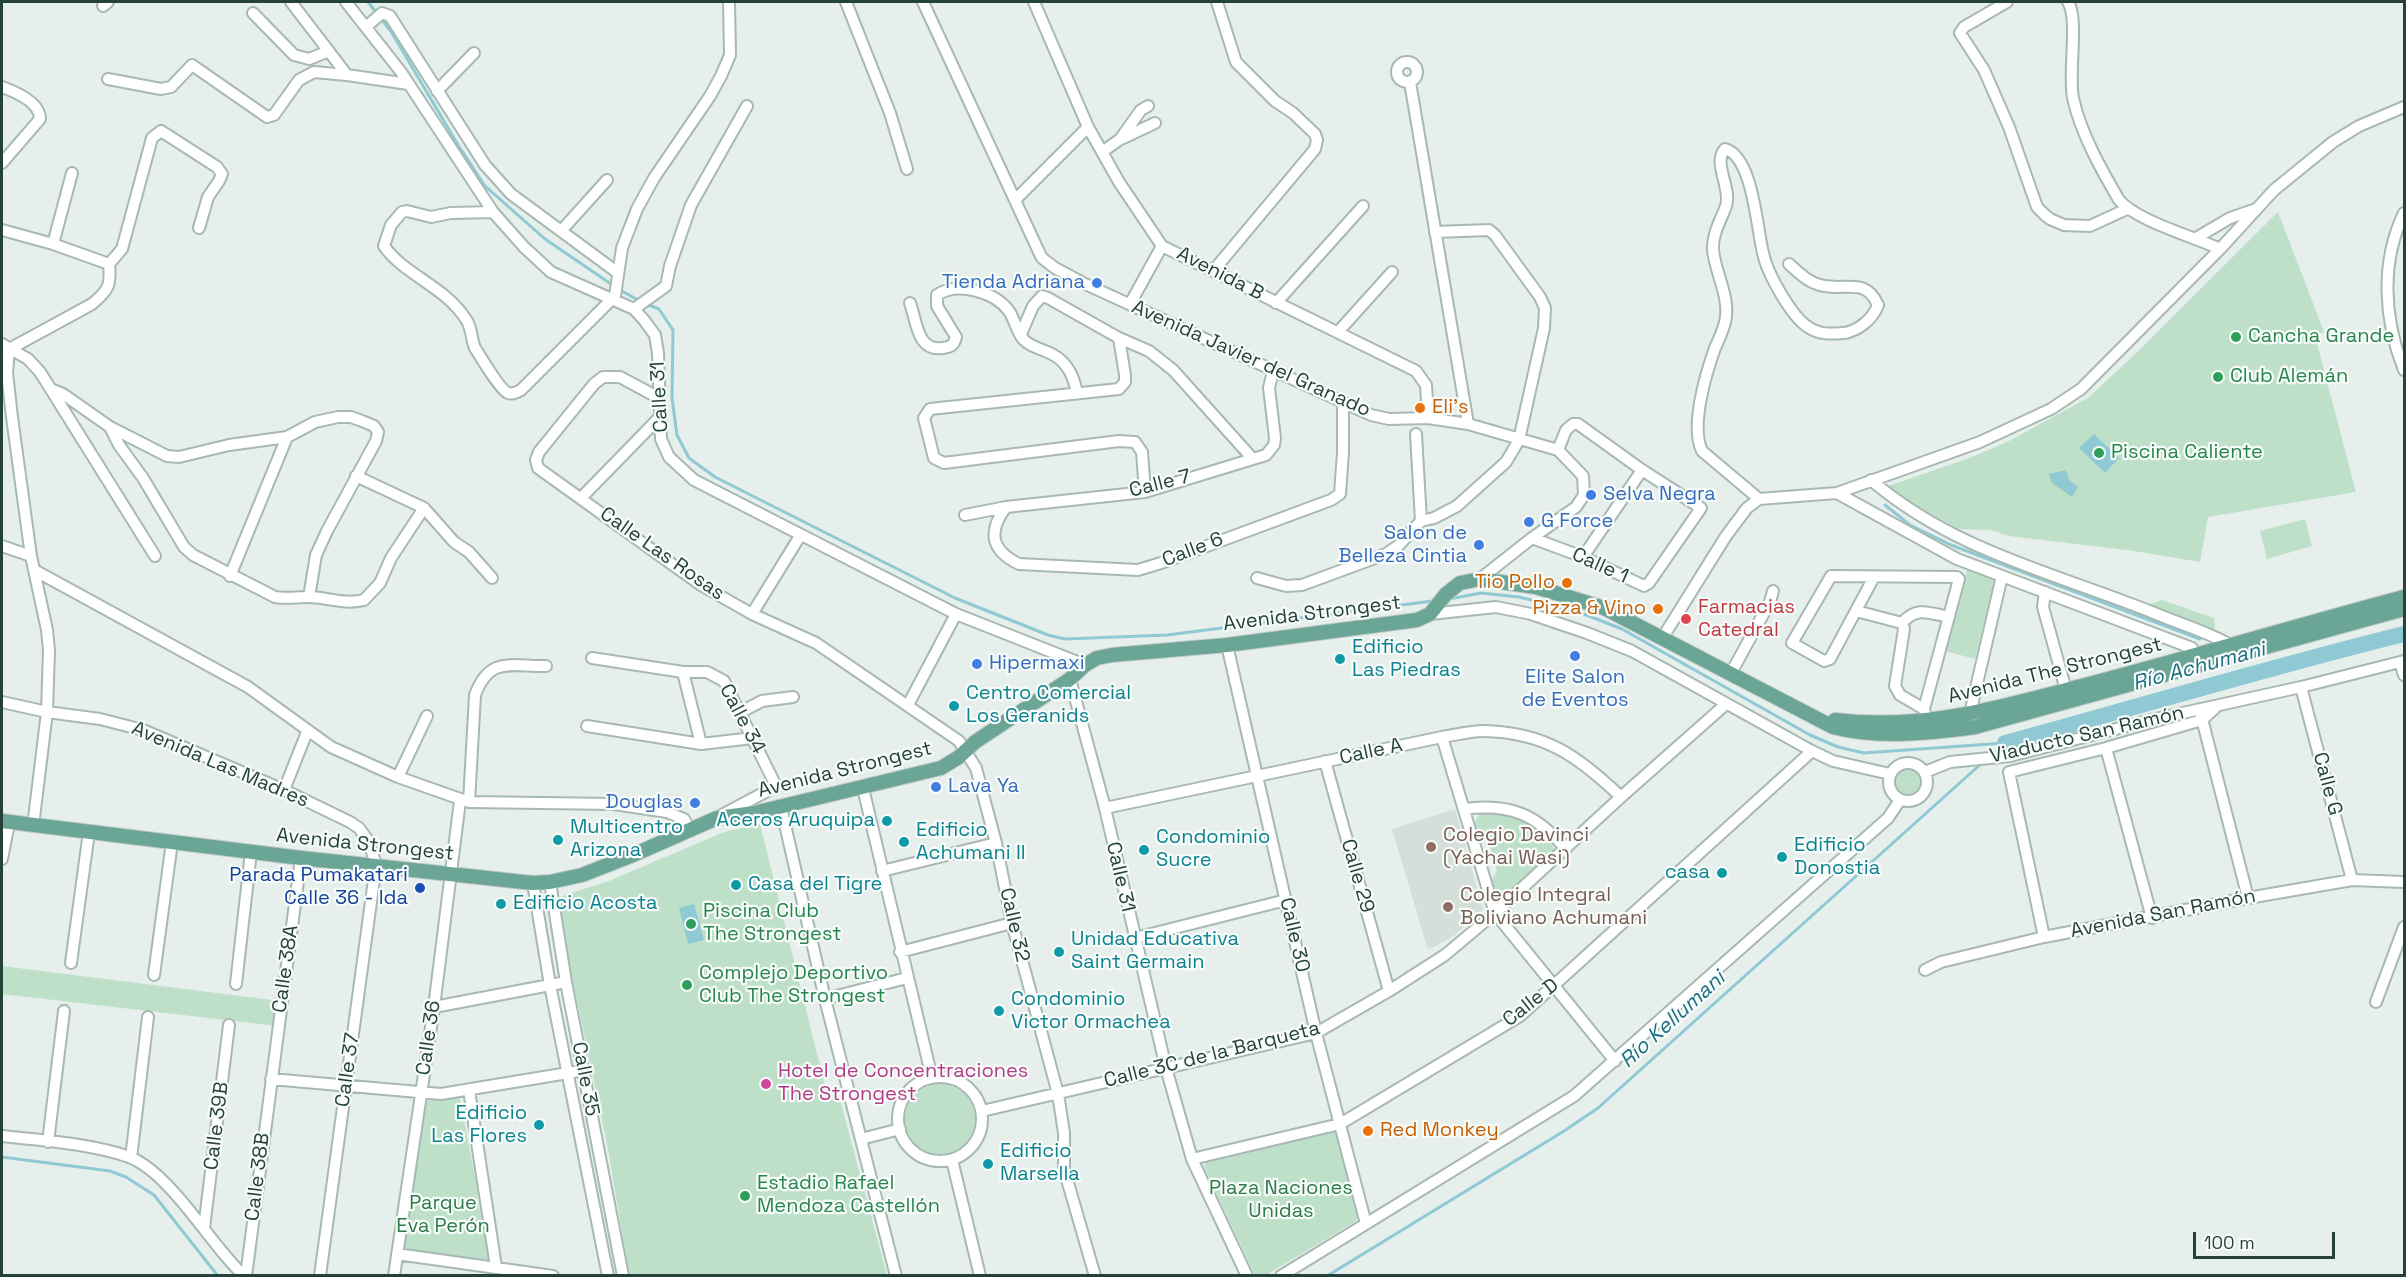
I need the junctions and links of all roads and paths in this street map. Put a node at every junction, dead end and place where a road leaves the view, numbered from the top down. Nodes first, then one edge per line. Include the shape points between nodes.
1 (291, 2) edge
2 (346, 2) edge
3 (729, 2) edge
4 (846, 2) edge
5 (923, 2) edge
6 (1034, 2) edge
7 (1217, 2) edge
8 (2002, 2) edge
9 (2072, 4) edge
10 (253, 13) dead end
11 (373, 20) junction
12 (329, 51) junction
13 (474, 53) dead end
14 (347, 75) junction
15 (108, 79) dead end
16 (1410, 82) dead end
17 (408, 84) junction
18 (2, 87) edge
19 (437, 91) junction
20 (747, 106) dead end
21 (1148, 106) dead end
22 (2404, 107) edge
23 (1155, 123) dead end
24 (1088, 127) junction
25 (1119, 141) junction
26 (1102, 152) junction
27 (2, 163) edge
28 (907, 169) dead end
29 (72, 173) dead end
30 (607, 180) dead end
31 (1015, 200) junction
32 (1363, 206) dead end
33 (2127, 209) junction
34 (2256, 209) junction
35 (493, 212) junction
36 (2404, 213) edge
37 (199, 228) dead end
38 (2, 231) edge
39 (561, 231) junction
40 (1435, 232) junction
41 (2196, 238) junction
42 (53, 244) junction
43 (1162, 246) junction
44 (2220, 249) junction
45 (109, 264) junction
46 (1789, 264) dead end
47 (1214, 270) junction
48 (1392, 272) dead end
49 (618, 277) junction
50 (614, 298) junction
51 (909, 303) dead end
52 (1276, 303) junction
53 (639, 304) junction
54 (1130, 304) junction
55 (1338, 332) junction
56 (1021, 334) junction
57 (1119, 338) junction
58 (4, 349) edge
59 (2404, 370) edge
60 (1273, 371) junction
61 (51, 388) junction
62 (1077, 393) junction
63 (659, 398) junction
64 (1343, 402) junction
65 (659, 418) junction
66 (1428, 418) junction
67 (1468, 424) junction
68 (110, 427) junction
69 (1416, 434) dead end
70 (287, 437) junction
71 (1519, 440) junction
72 (1558, 450) junction
73 (1252, 458) junction
74 (1642, 470) junction
75 (356, 476) junction
76 (1871, 480) junction
77 (1145, 492) junction
78 (1837, 493) junction
79 (581, 498) junction
80 (1759, 499) junction
81 (1006, 507) junction
82 (424, 508) junction
83 (965, 514) dead end
84 (1421, 522) junction
85 (800, 536) junction
86 (1532, 538) junction
87 (2, 546) edge
88 (31, 556) junction
89 (155, 556) dead end
90 (1583, 557) junction
91 (36, 572) junction
92 (230, 576) junction
93 (2002, 576) junction
94 (1874, 577) junction
95 (492, 578) dead end
96 (1257, 578) dead end
97 (1480, 579) junction
98 (1773, 591) dead end
99 (2045, 592) junction
100 (309, 597) junction
101 (2404, 597) edge
102 (2404, 609) edge
103 (1433, 610) junction
104 (1856, 611) junction
105 (752, 614) junction
106 (956, 614) junction
107 (1949, 617) junction
108 (2346, 619) junction
109 (1902, 623) junction
110 (1663, 637) junction
111 (1227, 645) junction
112 (2234, 651) junction
113 (592, 658) dead end
114 (2198, 661) junction
115 (2402, 662) edge
116 (1085, 665) junction
117 (546, 666) dead end
118 (683, 672) junction
119 (1731, 673) junction
120 (2404, 675) edge
121 (1070, 679) junction
122 (2301, 687) junction
123 (2067, 695) junction
124 (793, 697) dead end
125 (2, 702) edge
126 (1726, 704) junction
127 (908, 705) junction
128 (46, 712) junction
129 (741, 712) junction
130 (2201, 715) junction
131 (427, 716) dead end
132 (1974, 720) junction
133 (1925, 721) junction
134 (587, 726) dead end
135 (307, 732) junction
136 (1442, 737) junction
137 (753, 738) junction
138 (700, 744) junction
139 (2106, 748) junction
140 (967, 750) junction
141 (1812, 752) junction
142 (1325, 761) junction
143 (1925, 772) junction
144 (1890, 774) junction
145 (398, 777) junction
146 (1257, 777) junction
147 (863, 788) junction
148 (284, 790) junction
149 (1621, 797) junction
150 (1900, 800) junction
151 (465, 801) junction
152 (781, 807) junction
153 (1105, 808) junction
154 (1464, 809) junction
155 (717, 818) junction
156 (5, 822) edge
157 (33, 826) junction
158 (690, 830) junction
159 (89, 832) junction
160 (172, 842) junction
161 (996, 843) junction
162 (1566, 849) junction
163 (251, 852) junction
164 (301, 858) junction
165 (2, 859) edge
166 (376, 865) junction
167 (882, 872) junction
168 (450, 874) junction
169 (2352, 880) junction
170 (533, 882) junction
171 (550, 882) junction
172 (2404, 882) edge
173 (2248, 898) junction
174 (1286, 900) junction
175 (1495, 913) junction
176 (2152, 918) junction
177 (1012, 923) junction
178 (2404, 927) edge
179 (2044, 937) junction
180 (1135, 938) junction
181 (900, 952) junction
182 (71, 963) dead end
183 (1925, 970) dead end
184 (154, 975) dead end
185 (907, 978) junction
186 (566, 982) junction
187 (236, 984) dead end
188 (550, 985) junction
189 (1555, 985) junction
190 (1389, 991) junction
191 (825, 999) junction
192 (2376, 1002) dead end
193 (434, 1007) junction
194 (64, 1011) dead end
195 (148, 1017) dead end
196 (229, 1025) dead end
197 (1316, 1033) junction
198 (1615, 1061) junction
199 (1166, 1068) junction
200 (583, 1070) junction
201 (568, 1073) junction
202 (932, 1078) junction
203 (271, 1079) junction
204 (346, 1087) junction
205 (469, 1090) junction
206 (421, 1094) junction
207 (1058, 1094) junction
208 (982, 1111) junction
209 (1340, 1124) junction
210 (900, 1129) junction
211 (2, 1136) edge
212 (861, 1139) junction
213 (597, 1141) junction
214 (48, 1142) junction
215 (581, 1144) junction
216 (130, 1158) junction
217 (1192, 1159) junction
218 (952, 1160) junction
219 (607, 1192) junction
220 (591, 1195) junction
221 (1366, 1224) junction
222 (204, 1228) junction
223 (397, 1254) junction
224 (496, 1267) junction
225 (245, 1275) edge
226 (320, 1275) edge
227 (394, 1275) edge
228 (553, 1275) edge
229 (608, 1275) edge
230 (620, 1275) edge
231 (896, 1275) edge
232 (980, 1275) edge
233 (1095, 1275) edge
234 (1247, 1275) edge
235 (1281, 1275) edge

1 - 12 street
2 - 11 street
3 - 49 street via 730,55 726,66 637,209 622,248
4 - 28 street via 890,112
5 - 31 street, Avenida Javier del Granado
6 - 24 street, Avenida B
7 - 47 street via 1236,62 1317,137 1315,149
8 - 33 street via 1960,33 1984,70 2037,207 2064,225 2090,226
9 - 33 street via 2073,97 2084,133
10 - 12 street via 294,55 309,59
11 - 17 street
11 - 19 street via 390,16
12 - 14 street
13 - 19 street
14 - 15 street via 314,72 299,80 274,115 267,117 192,65 171,87 161,89
14 - 17 street
16 - 40 street
17 - 35 street
18 - 27 street via 35,106 40,119
19 - 39 street via 485,165 511,194
20 - 53 street via 691,205 666,286
21 - 25 street via 1137,114
22 - 34 street via 2333,142
23 - 25 street
24 - 26 street, Avenida B
24 - 31 street
25 - 26 street
26 - 43 street, Avenida B
29 - 42 street
30 - 39 street
31 - 54 street, Avenida Javier del Granado via 1048,263
32 - 52 street
33 - 41 street
34 - 41 street via 2230,218
34 - 44 street
35 - 50 street via 551,272
35 - 50 street via 431,217 402,212 384,246 440,291 464,316 474,346 507,393 521,390
36 - 59 street via 2387,274 2390,327
37 - 45 street via 208,197 222,174 161,131 152,138 122,249
38 - 42 street
39 - 49 street
40 - 67 street
40 - 71 street via 1489,230 1545,308
41 - 44 street
42 - 45 street
43 - 47 street, Avenida B
43 - 54 street
44 - 76 street via 2062,403 1980,442
45 - 58 street via 111,282 92,304
46 - 80 street via 1813,283 1860,286 1874,296 1878,305 1875,313 1851,332 1830,334 1807,327 1783,296 1763,256 1758,218 1743,169 1736,155 1725,149 1720,160 1728,190 1727,204 1717,227 1713,251 1723,287 1726,320 1704,387 1698,443 1702,451
47 - 52 street, Avenida B
48 - 55 street
49 - 50 street
50 - 53 street
51 - 56 street via 923,343 935,350 950,347 956,337 937,306 937,295 943,291 984,292 1006,308
52 - 55 street, Avenida B
53 - 63 street, Calle 31 via 655,335
54 - 60 street, Avenida Javier del Granado
55 - 66 street, Avenida B via 1421,375 1426,385
56 - 57 street via 1041,297
56 - 62 street via 1030,345 1065,363
57 - 62 street via 1123,386
57 - 73 street via 1149,351 1173,370
58 - 61 street via 28,359
58 - 88 street
60 - 64 street, Avenida Javier del Granado
60 - 73 street, Calle 7 via 1269,388 1274,445 1266,455
61 - 68 street
61 - 89 street
62 - 77 street via 930,409 924,418 934,458 944,462 1135,442 1142,452
63 - 65 street, Calle 31
63 - 79 street, Calle Las Rosas via 620,377 603,377 545,444 536,460 538,468
64 - 66 street, Avenida Javier del Granado via 1389,419
64 - 81 street, Calle 6 via 1340,494 1161,563 1138,570 1019,564 997,546 994,534 994,525
65 - 79 street
65 - 85 street, Calle 31 via 661,440 669,457 682,470
66 - 67 street, Avenida Javier del Granado
67 - 71 street, Avenida Javier del Granado
68 - 70 street via 160,453 179,458
68 - 92 street via 184,547
69 - 84 street
70 - 75 street via 315,422 338,417 351,417 374,426 378,432 376,441
70 - 92 street
71 - 72 street, Avenida Javier del Granado
71 - 84 street via 1506,462 1457,506
72 - 74 street via 1566,430 1573,423 1578,424
72 - 86 street via 1583,476 1584,495 1576,507
73 - 77 street, Calle 7
74 - 90 street
74 - 90 street, Calle 1 via 1701,508 1644,586
75 - 82 street
75 - 100 street via 316,555
76 - 78 street
76 - 112 street via 1908,509 1958,538
77 - 81 street, Calle 7
78 - 80 street
78 - 93 street via 1902,527 1934,549
79 - 105 street, Calle Las Rosas via 701,585
80 - 110 street via 1726,536
81 - 83 street, Calle 7
82 - 95 street
82 - 100 street via 391,558 380,583 364,600 343,602
84 - 96 street via 1386,554 1302,585 1286,586
85 - 105 street
85 - 106 street, Calle 31
86 - 90 street, Calle 1
86 - 97 street
87 - 88 street
88 - 91 street
91 - 128 street via 49,650
91 - 135 street via 248,687
92 - 100 street via 275,597
93 - 99 street
93 - 132 street via 1972,705
94 - 104 street
94 - 104 street via 1830,576 1792,644 1827,661
94 - 107 street via 1957,577
97 - 103 main road, Avenida The Strongest via 1460,583
97 - 110 main road, Avenida The Strongest via 1536,587 1577,599
98 - 119 street
99 - 114 street via 2192,648
99 - 123 street via 2043,607
101 - 108 main road
102 - 108 main road
103 - 111 main road, Avenida Strongest via 1417,620
103 - 126 street, Avenida Strongest via 1481,607 1531,614 1632,651
104 - 109 street
105 - 127 street, Calle Las Rosas via 816,643
106 - 116 street, Calle 31
106 - 127 street
107 - 109 street via 1913,612
107 - 133 street
108 - 112 main road, Avenida The Strongest
109 - 133 street via 1895,686
110 - 119 main road, Avenida The Strongest
111 - 116 main road, Avenida Strongest via 1112,655
111 - 146 street, Calle 30
112 - 114 main road, Avenida The Strongest
113 - 118 street, Calle 34
114 - 123 main road, Avenida The Strongest
115 - 120 street
115 - 122 street
116 - 121 main road, Avenida Strongest
117 - 151 street, Calle 36 via 491,668 480,682 475,695
118 - 129 street, Calle 34 via 716,675 724,681
118 - 138 street
119 - 133 main road, Avenida The Strongest via 1813,716 1853,722
121 - 140 main road, Avenida Strongest
121 - 153 street, Calle 31
122 - 130 street via 2216,706
122 - 169 street, Calle G
123 - 132 main road, Avenida The Strongest
124 - 129 street via 762,701
125 - 128 street, Avenida Las Madres
126 - 141 street, Avenida Strongest
126 - 149 street, Calle 3C de la Barqueta
127 - 140 street, Calle Las Rosas
128 - 148 street, Avenida Las Madres via 143,730
128 - 157 street
129 - 137 street, Calle 34
130 - 139 street
130 - 143 street, Viaducto San Ramón via 2151,720 2010,756 1950,762
130 - 173 street
131 - 145 street
132 - 133 main road, Avenida The Strongest
134 - 138 street
135 - 145 street
135 - 148 street
136 - 142 street, Calle A
136 - 149 street, Calle A via 1481,731 1521,734 1558,747 1591,769
136 - 154 street
137 - 138 street
137 - 155 street, Calle 34 via 775,784
139 - 176 street
139 - 179 street via 2009,772
140 - 147 main road, Avenida Strongest via 941,768
140 - 161 street, Calle 32 via 976,768
141 - 144 street, Avenida Strongest
141 - 189 street, Calle D
142 - 146 street, Calle A
142 - 190 street, Calle 29
143 - 144 street via 1917,765 1905,763
143 - 150 street via 1923,794 1912,801
144 - 150 street via 1890,789
145 - 151 street
146 - 153 street, Calle A
146 - 174 street, Calle 30
147 - 152 main road, Avenida Strongest
147 - 167 street
148 - 166 street, Avenida Las Madres via 358,828 369,842
149 - 162 street, Calle 3C de la Barqueta
150 - 198 street via 1888,818
151 - 158 street via 614,804 667,812 684,819
151 - 168 street, Calle 36
152 - 155 main road, Avenida Strongest
152 - 191 street
153 - 180 street, Calle 31
154 - 162 street via 1510,809 1551,831
154 - 175 street
155 - 158 main road, Avenida Strongest
156 - 157 main road, Avenida Strongest
156 - 165 street
157 - 159 main road, Avenida Strongest
158 - 171 main road, Avenida Strongest via 607,866
159 - 160 main road, Avenida Strongest
159 - 182 street
160 - 163 main road, Avenida Strongest
160 - 184 street
161 - 167 street
161 - 177 street, Calle 32
162 - 175 street, Calle 3C de la Barqueta
163 - 164 main road, Avenida Strongest
163 - 187 street
164 - 166 main road, Avenida Strongest
164 - 203 street, Calle 38A
166 - 168 main road, Avenida Strongest
166 - 204 street, Calle 37
167 - 181 street
168 - 170 main road, Avenida Strongest
168 - 193 street, Calle 36
169 - 172 street, Avenida San Ramón
169 - 173 street, Avenida San Ramón
170 - 171 main road, Avenida Strongest
170 - 188 street, Calle 35
171 - 186 street, Calle 35
173 - 176 street, Avenida San Ramón
174 - 180 street
174 - 197 street, Calle 30
175 - 189 street
175 - 190 street, Calle 3C de la Barqueta via 1445,955
176 - 179 street, Avenida San Ramón
177 - 181 street
177 - 207 street, Calle 32
178 - 192 street
179 - 183 street, Avenida San Ramón via 1941,962
180 - 199 street, Calle 31
181 - 185 street
185 - 191 street
185 - 202 street
186 - 188 street
186 - 200 street, Calle 35
188 - 193 street
188 - 201 street, Calle 35
189 - 198 street
189 - 209 street, Calle D via 1520,1016
190 - 197 street, Calle 3C de la Barqueta
191 - 212 street
193 - 206 street, Calle 36
194 - 214 street
195 - 216 street
196 - 222 street, Calle 39B
197 - 199 street, Calle 3C de la Barqueta
197 - 209 street, Calle 30
198 - 221 street via 1574,1096
199 - 207 street, Calle 3C de la Barqueta
199 - 217 street, Calle 31
200 - 201 street
200 - 213 street, Calle 35
201 - 205 street
201 - 215 street, Calle 35
202 - 208 street via 945,1077 969,1088
202 - 210 street via 919,1082 905,1097 898,1115
203 - 204 street
203 - 225 street, Calle 38B
204 - 206 street
204 - 226 street, Calle 37
205 - 206 street
205 - 224 street
206 - 223 street, Calle 36
207 - 208 street, Calle 3C de la Barqueta
207 - 233 street, Calle 32 via 1064,1168
208 - 218 street via 978,1137 971,1148
209 - 217 street, Calle D
209 - 221 street, Calle 30
210 - 212 street
210 - 218 street via 905,1141 923,1157
211 - 214 street
212 - 231 street
213 - 215 street
213 - 219 street, Calle 35
214 - 216 street
215 - 220 street, Calle 35
216 - 222 street via 165,1182
217 - 234 street, Calle 31
218 - 232 street
219 - 220 street
219 - 230 street, Calle 35
220 - 229 street, Calle 35
221 - 235 street
222 - 225 street via 225,1258
223 - 224 street
223 - 227 street, Calle 36
224 - 228 street

